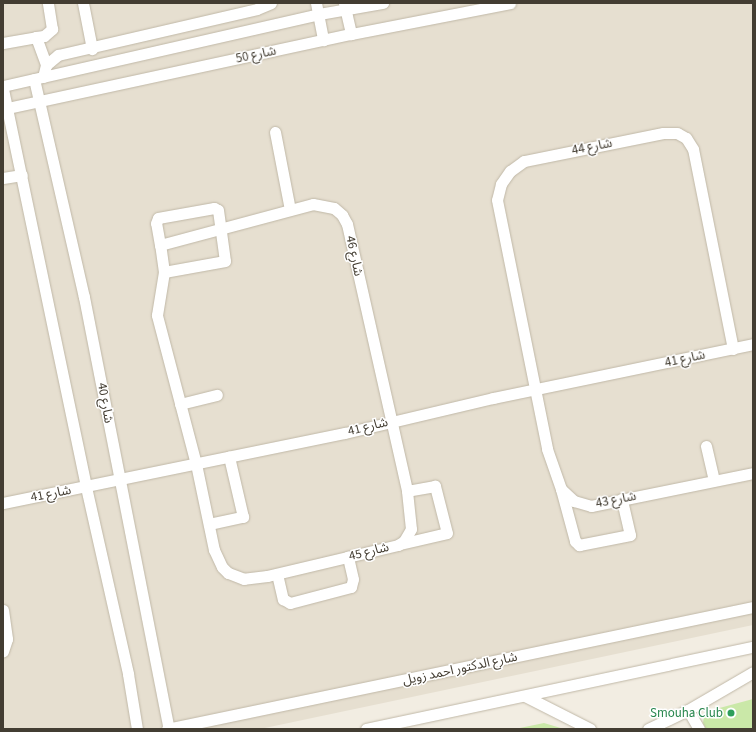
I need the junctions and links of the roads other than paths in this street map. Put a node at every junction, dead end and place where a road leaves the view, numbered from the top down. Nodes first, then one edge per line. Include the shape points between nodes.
1 (48, 3) edge
2 (83, 3) edge
3 (271, 3) edge
4 (316, 3) edge
5 (383, 3) edge
6 (510, 3) edge
7 (345, 6) edge
8 (319, 14) junction
9 (351, 34) junction
10 (36, 38) junction
11 (323, 40) junction
12 (3, 43) edge
13 (92, 49) junction
14 (46, 65) junction
15 (38, 78) junction
16 (3, 88) edge
17 (39, 101) junction
18 (6, 108) edge
19 (274, 132) dead end
20 (22, 175) junction
21 (3, 178) edge
22 (290, 210) junction
23 (221, 229) junction
24 (160, 245) junction
25 (164, 272) junction
26 (753, 344) edge
27 (733, 349) junction
28 (536, 391) junction
29 (217, 395) dead end
30 (180, 404) junction
31 (390, 422) junction
32 (706, 446) dead end
33 (229, 457) junction
34 (196, 464) junction
35 (753, 473) edge
36 (120, 480) junction
37 (714, 480) junction
38 (86, 487) junction
39 (561, 489) junction
40 (407, 491) junction
41 (622, 499) junction
42 (3, 503) edge
43 (209, 524) junction
44 (398, 545) junction
45 (348, 557) junction
46 (277, 574) junction
47 (753, 607) edge
48 (3, 610) edge
49 (753, 647) edge
50 (3, 651) edge
51 (753, 672) edge
52 (525, 696) junction
53 (688, 710) junction
54 (664, 726) edge
55 (137, 729) edge
56 (168, 729) edge
57 (366, 729) edge
58 (590, 729) edge
59 (648, 729) edge
60 (699, 729) edge

1 - 10 street via 52,29 44,36
2 - 13 street
3 - 13 street via 257,9
4 - 8 street
5 - 7 street, شارع 50
6 - 9 street, شارع 50
7 - 8 street, شارع 50
7 - 9 street
8 - 11 street
8 - 15 street, شارع 50
9 - 11 street, شارع 50
10 - 12 street
10 - 14 street
11 - 17 street, شارع 50
13 - 14 street via 58,55
14 - 15 street
15 - 16 street, شارع 50
15 - 17 street, شارع 40
16 - 18 street
17 - 18 street, شارع 50
17 - 36 street, شارع 40 via 68,221
18 - 20 street
19 - 22 street
20 - 21 street
20 - 38 street
22 - 23 street, شارع 46
22 - 31 street, شارع 46 via 324,204 334,208 347,224
23 - 24 street, شارع 46
23 - 24 street via 218,210 215,208 160,217 156,222
23 - 25 street via 226,258 224,262
24 - 25 street
25 - 30 street via 157,315
26 - 27 street, شارع 41
27 - 28 street, شارع 41
27 - 28 street, شارع 44 via 693,149 686,138 676,133 663,133 524,161 510,171 501,184 497,200
28 - 31 street, شارع 41
28 - 39 street, شارع 43 via 549,456
29 - 30 street
30 - 34 street
31 - 33 street, شارع 41
31 - 40 street, شارع 45
32 - 37 street
33 - 34 street, شارع 41
33 - 43 street via 242,517
34 - 36 street, شارع 41
34 - 43 street
35 - 37 street, شارع 43
36 - 38 street, شارع 41
36 - 56 street, شارع 40
37 - 41 street, شارع 43
38 - 42 street, شارع 41
38 - 55 street via 128,674
39 - 41 street, شارع 43 via 574,501 591,506
39 - 41 street via 575,541 579,545 630,535
40 - 44 street, شارع 45 via 411,529 404,541
40 - 44 street via 435,486 446,533
43 - 46 street, شارع 45 via 217,560 228,573 236,577 252,578
44 - 45 street, شارع 45
45 - 46 street, شارع 45
45 - 46 street via 354,579 351,587 290,603 283,600
47 - 56 street, شارع الدكتور احمد زويل
48 - 50 street via 7,639
49 - 52 street
51 - 53 street
52 - 57 street
52 - 58 street
53 - 54 street
53 - 60 street
54 - 59 street

